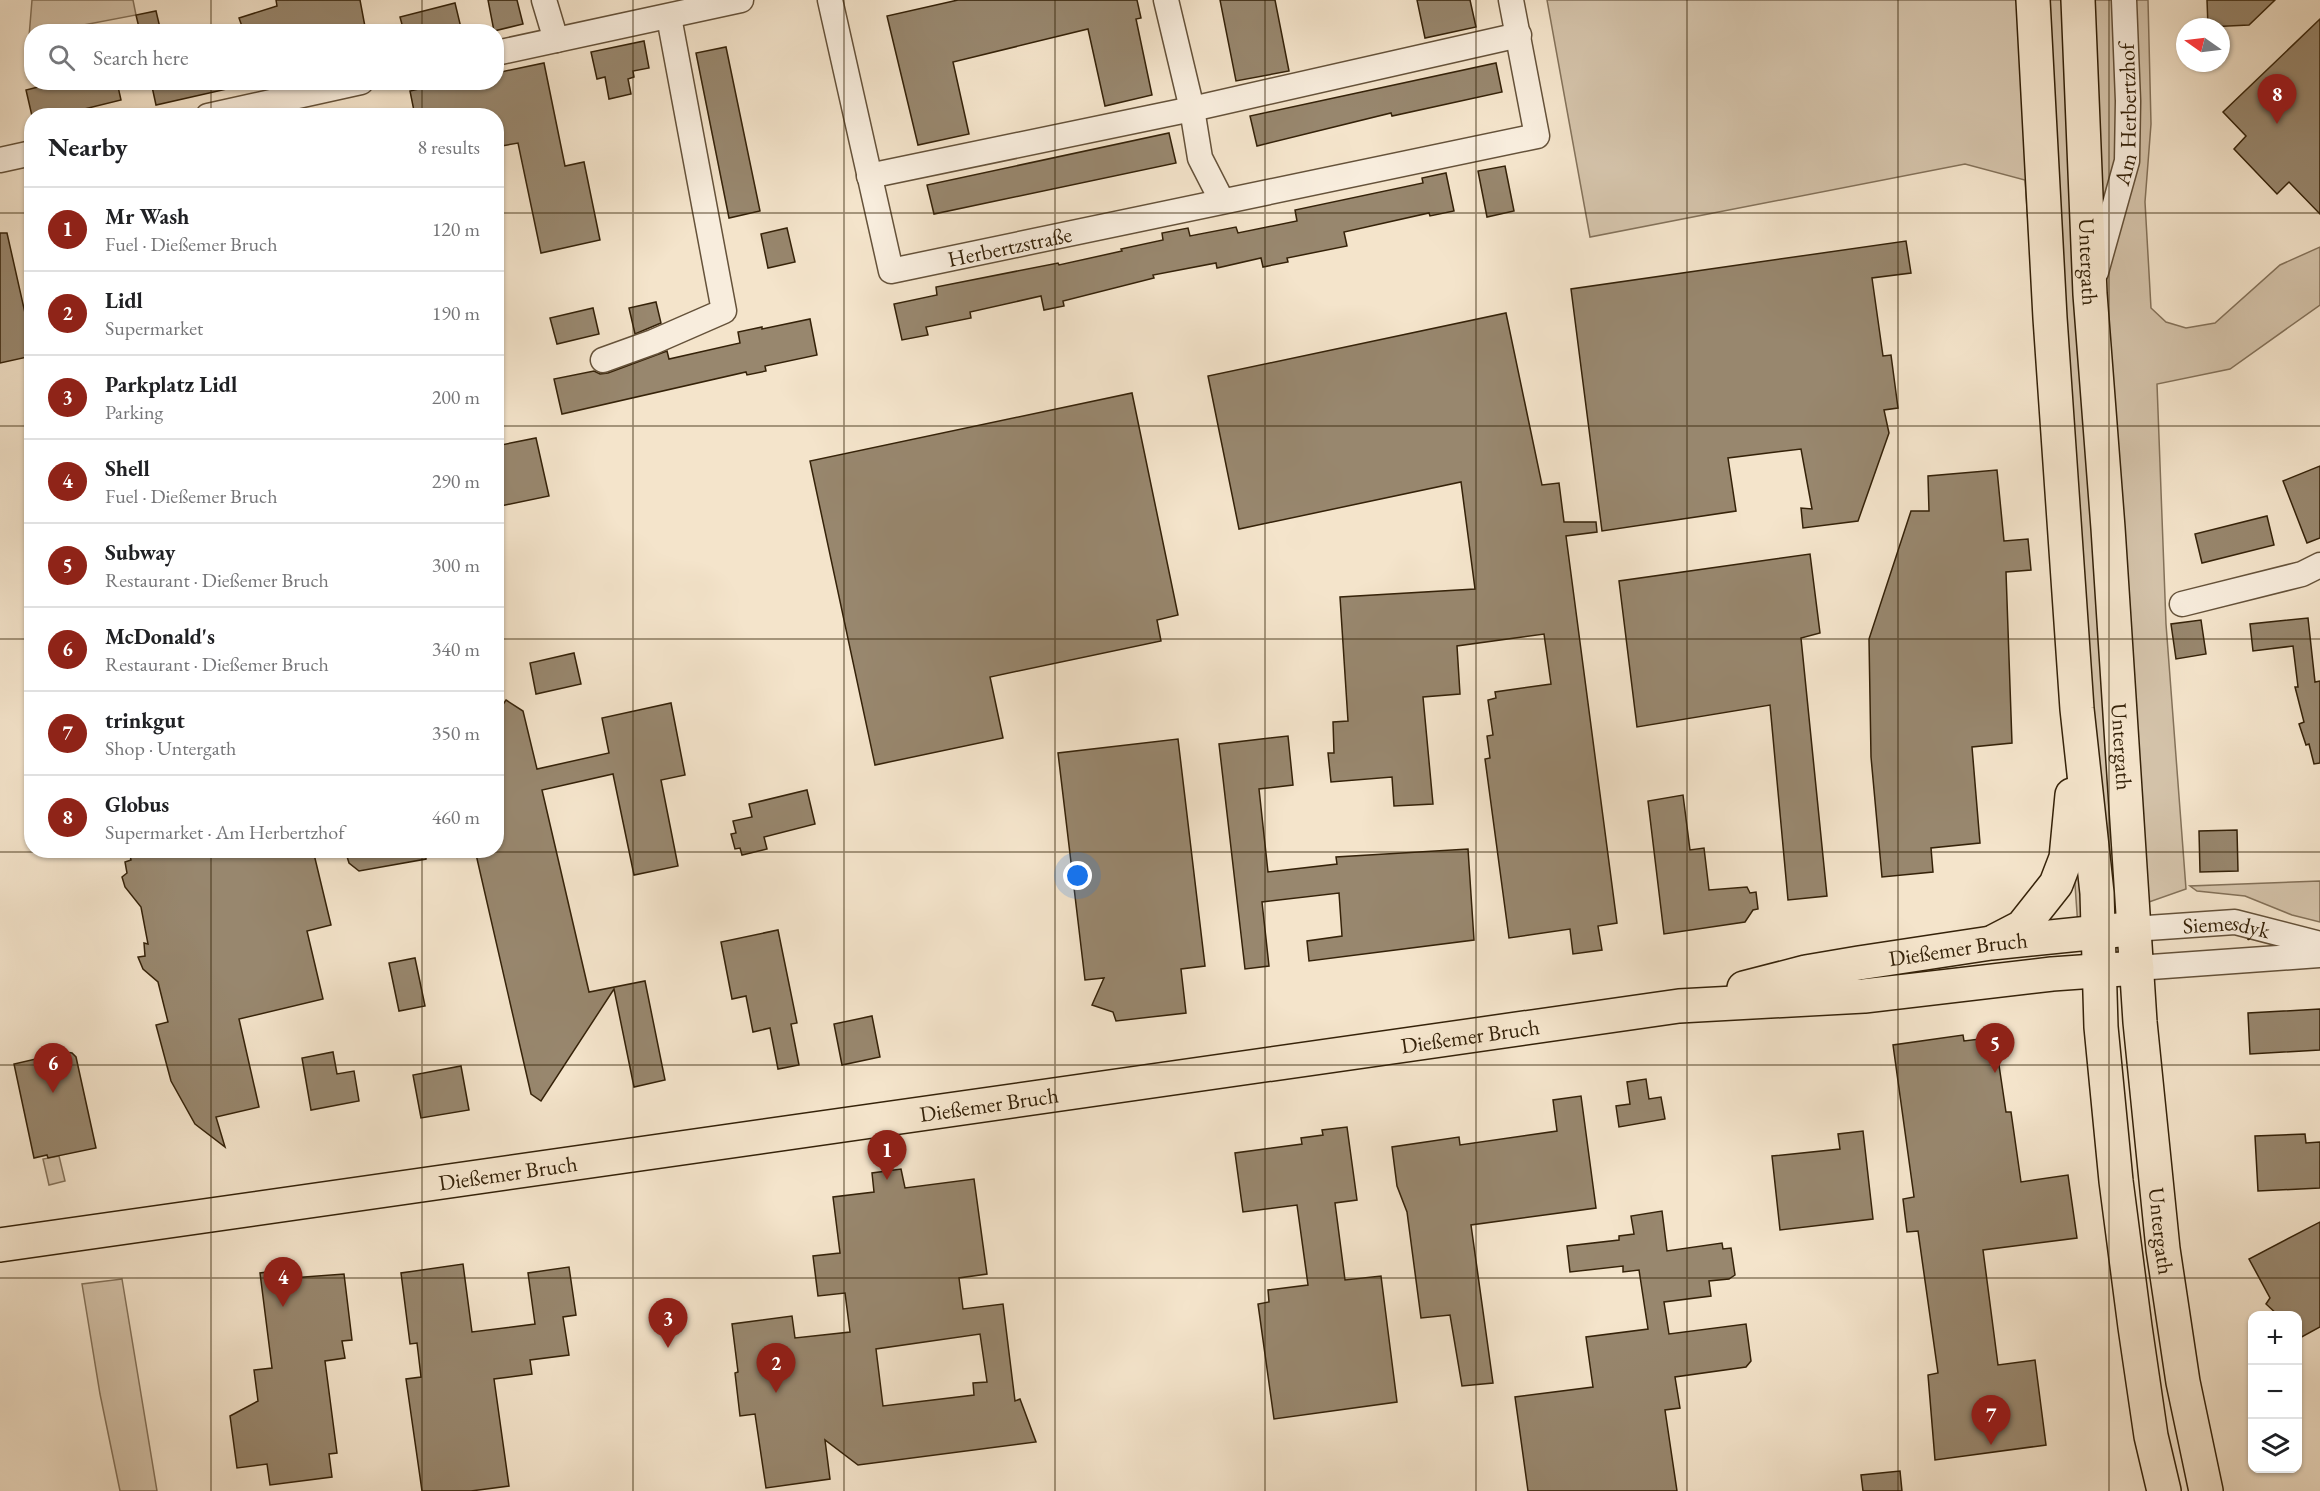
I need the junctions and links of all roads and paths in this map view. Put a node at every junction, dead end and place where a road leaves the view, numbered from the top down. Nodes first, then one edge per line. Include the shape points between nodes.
1 (544, 0) edge
2 (741, 0) edge
3 (830, 0) edge
4 (1167, 0) edge
5 (1510, 0) edge
6 (2034, 0) edge
7 (2078, 0) edge
8 (2124, 0) edge
9 (669, 17) junction
10 (1519, 35) junction
11 (556, 40) junction
12 (504, 51) edge
13 (325, 90) edge
14 (244, 108) edge
15 (1192, 109) junction
16 (24, 155) edge
17 (0, 160) edge
18 (869, 177) junction
19 (1222, 201) junction
20 (2090, 294) junction
21 (603, 360) dead end
22 (2319, 570) edge
23 (2182, 604) dead end
24 (2077, 709) junction
25 (2133, 929) junction
26 (2098, 932) junction
27 (1992, 943) junction
28 (2320, 944) edge
29 (2320, 956) edge
30 (2137, 968) junction
31 (2100, 971) junction
32 (1679, 1006) junction
33 (0, 1245) edge
34 (2164, 1491) edge
35 (2206, 1491) edge

1 - 11 street
2 - 9 street
3 - 18 street, Herbertzstraße
4 - 15 street
5 - 10 street, Herbertzstraße
6 - 24 main road, Untergath via 2049,306
7 - 20 main road, Untergath
8 - 20 street, Am Herbertzhof via 2127,161
9 - 11 street
9 - 21 street via 724,310
10 - 15 street
10 - 19 street, Herbertzstraße via 1537,136
11 - 12 street
13 - 14 street
15 - 18 street
15 - 19 street via 1200,158
16 - 17 street
18 - 19 street, Herbertzstraße via 891,271
20 - 25 main road, Untergath
22 - 23 street
24 - 26 main road, Untergath
24 - 27 main road, Untergath via 2066,858 2056,884 2022,927
25 - 26 main road, Dießemer Bruch
25 - 28 street, Siemesdyk via 2235,922
25 - 30 main road, Untergath
26 - 27 main road, Dießemer Bruch
26 - 31 main road, Untergath
27 - 32 main road, Dießemer Bruch via 1806,972
29 - 30 street, Siemesdyk
30 - 31 main road, Dießemer Bruch
30 - 35 main road, Untergath via 2163,1249 2183,1382
31 - 32 main road, Dießemer Bruch via 1864,996
31 - 34 main road, Untergath via 2101,1027 2116,1180 2151,1436
32 - 33 main road, Dießemer Bruch

